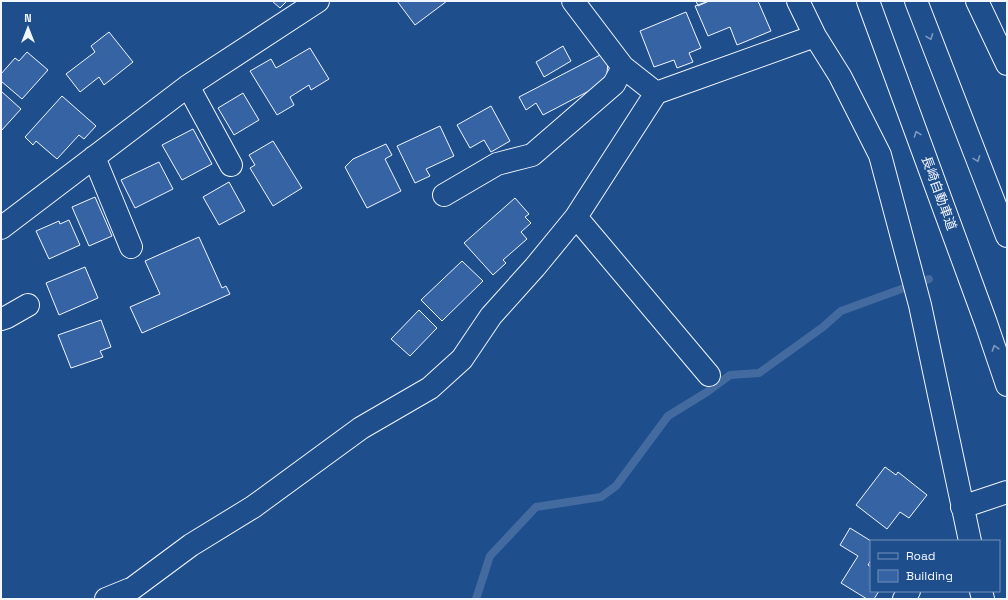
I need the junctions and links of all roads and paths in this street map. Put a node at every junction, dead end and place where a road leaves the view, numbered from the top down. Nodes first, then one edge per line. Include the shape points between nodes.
1 (318, 1) edge
2 (573, 1) edge
3 (798, 1) edge
4 (868, 1) edge
5 (916, 1) edge
6 (977, 1) edge
7 (815, 36) junction
8 (1007, 64) edge
9 (623, 68) junction
10 (188, 86) junction
11 (656, 93) junction
12 (94, 158) junction
13 (231, 165) dead end
14 (444, 195) dead end
15 (576, 217) junction
16 (1, 228) edge
17 (1007, 236) edge
18 (131, 248) dead end
19 (28, 305) dead end
20 (1, 318) edge
21 (709, 376) dead end
22 (1007, 385) edge
23 (1003, 494) edge
24 (962, 507) junction
25 (963, 538) edge
26 (106, 599) edge

1 - 10 main road
2 - 9 main road
3 - 7 main road
22 -> 4 main road, 長崎自動車道
5 -> 17 main road
6 - 8 main road
7 - 11 main road
7 - 24 main road via 840,76 880,155 920,305
9 - 11 main road
9 - 14 main road via 614,84 532,155 496,164
10 - 12 main road
10 - 13 main road
11 - 15 main road
12 - 16 main road
12 - 18 main road
15 - 21 main road
15 - 26 main road via 491,316 462,359 430,388 361,428 253,507 191,545 133,588
19 - 20 main road
23 - 24 main road
24 - 25 main road

